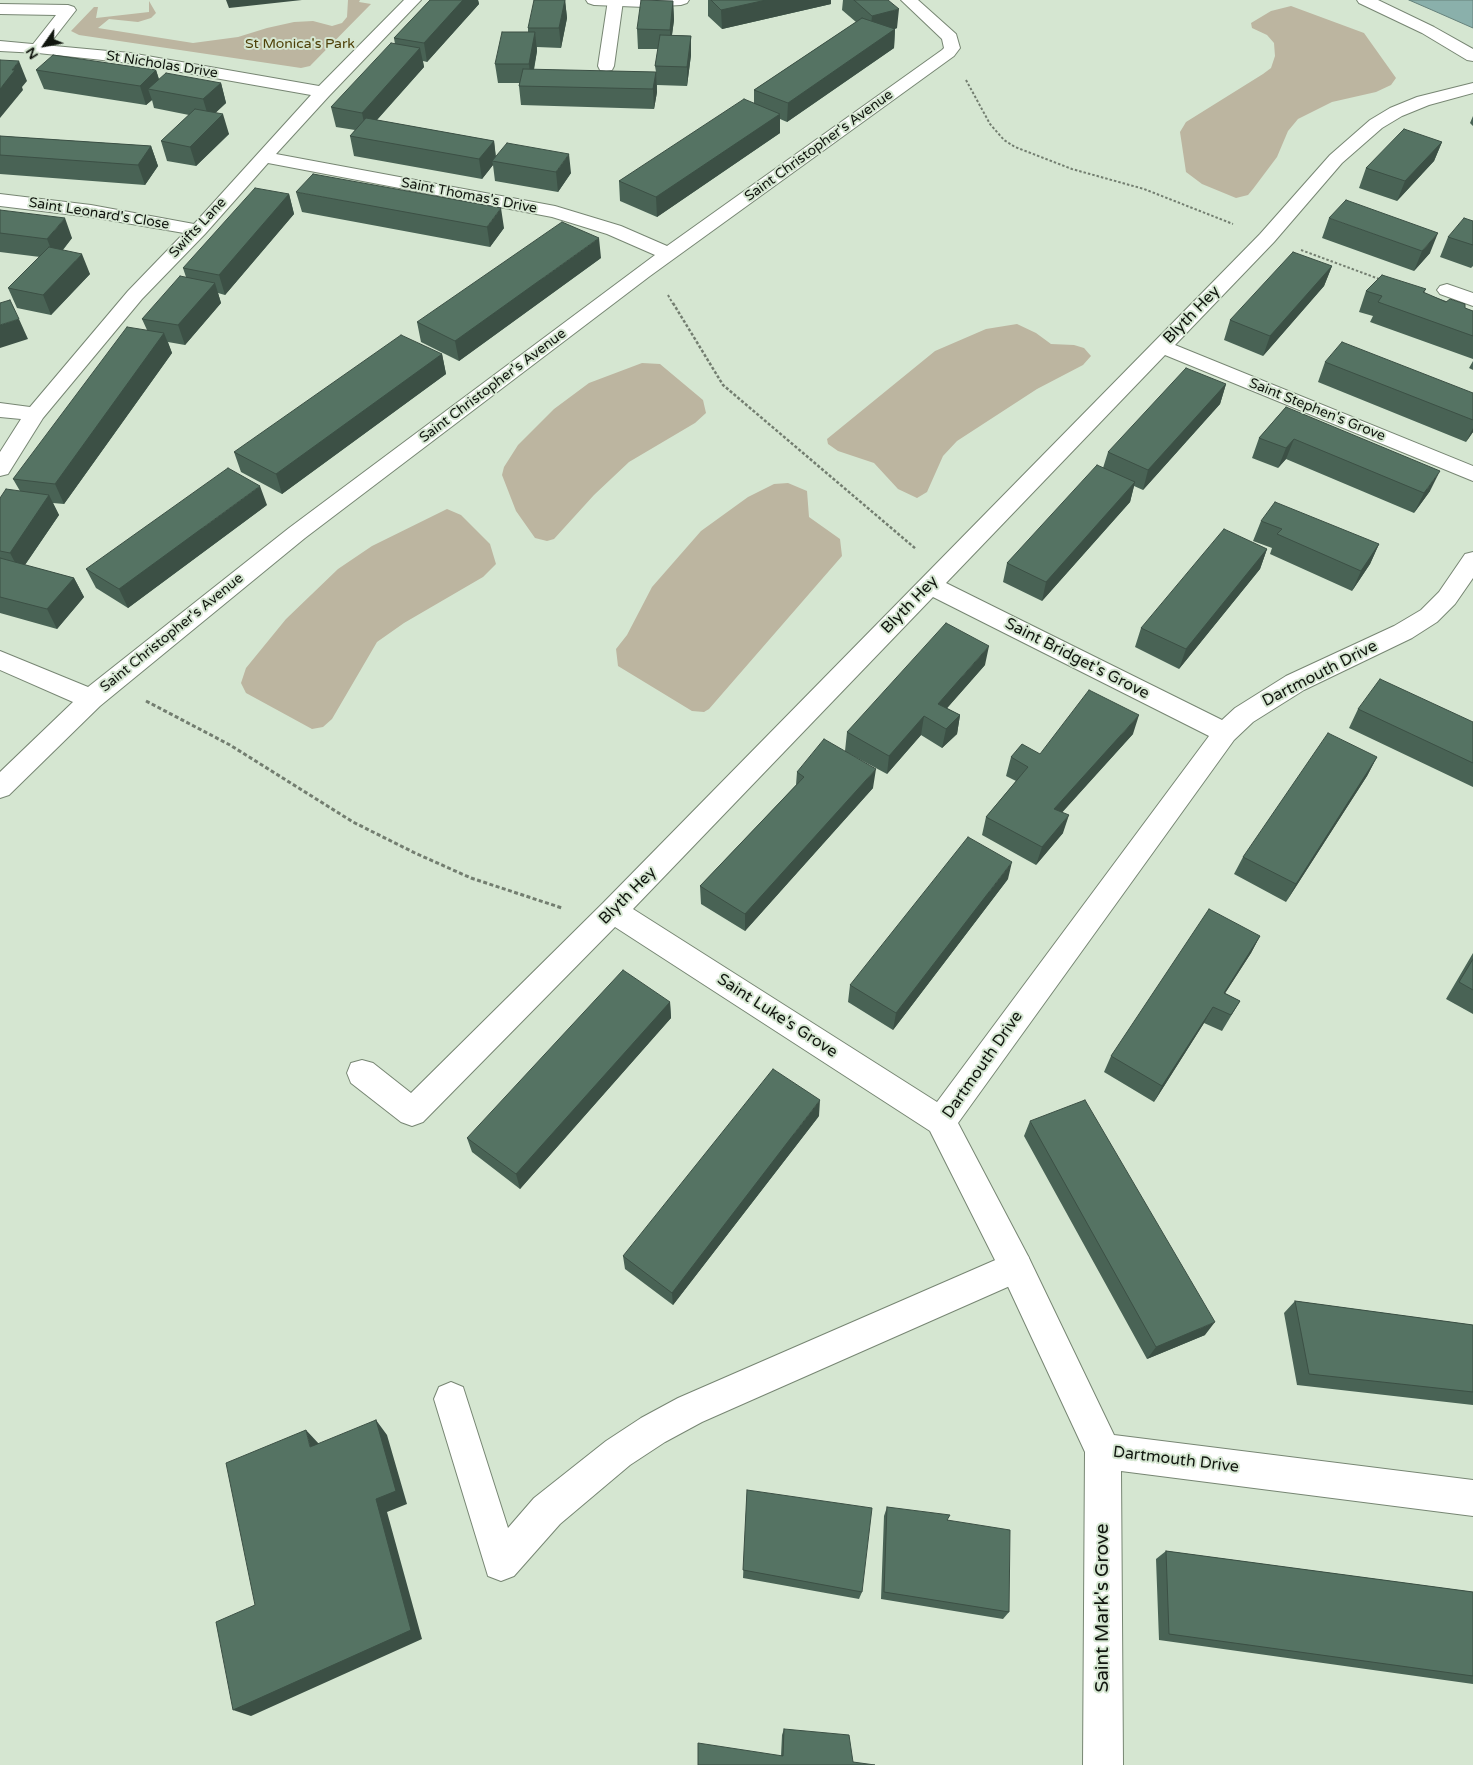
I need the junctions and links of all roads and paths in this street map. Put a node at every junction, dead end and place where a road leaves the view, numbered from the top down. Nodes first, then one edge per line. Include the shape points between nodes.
1 (413, 0) edge
2 (594, 0) edge
3 (681, 0) edge
4 (909, 0) edge
5 (1365, 0) edge
6 (615, 1) junction
7 (0, 9) edge
8 (0, 46) edge
9 (38, 48) junction
10 (1473, 56) edge
11 (940, 59) junction
12 (606, 66) dead end
13 (1473, 88) edge
14 (323, 92) junction
15 (263, 158) junction
16 (0, 200) edge
17 (198, 230) junction
18 (1268, 237) junction
19 (669, 254) junction
20 (643, 272) junction
21 (1447, 290) joint
22 (1473, 300) edge
23 (1162, 346) junction
24 (0, 410) edge
25 (34, 414) junction
26 (0, 469) edge
27 (1473, 474) edge
28 (1473, 560) edge
29 (938, 576) junction
30 (0, 660) edge
31 (110, 683) junction
32 (91, 699) junction
33 (1225, 733) junction
34 (0, 788) edge
35 (608, 917) junction
36 (362, 1073) dead end
37 (941, 1120) junction
38 (1016, 1267) junction
39 (450, 1399) dead end
40 (1103, 1451) junction
41 (1473, 1498) edge
42 (1103, 1765) edge

1 - 14 street, Swifts Lane
2 - 6 street
3 - 6 street
4 - 11 street, Saint Christopher's Avenue via 950,37 952,48
5 - 10 street
6 - 12 street
7 - 9 street via 68,10
8 - 9 street, St Nicholas Drive
9 - 14 street, St Nicholas Drive via 130,58
11 - 18 path via 958,66 990,124 1015,147 1065,167 1144,189
11 - 19 street, Saint Christopher's Avenue
13 - 18 street, Blyth Hey via 1423,101 1376,124 1336,160
14 - 15 street, Swifts Lane
15 - 17 street, Swifts Lane
15 - 19 street, Saint Thomas's Drive via 555,212 614,230
16 - 17 street, Saint Leonard's Close
17 - 25 street, Swifts Lane via 135,295
18 - 21 path via 1424,295
18 - 23 street, Blyth Hey
19 - 20 street, Saint Christopher's Avenue
20 - 29 path via 661,282 723,385 919,551
20 - 31 street, Saint Christopher's Avenue via 297,533
21 - 22 street
23 - 27 street, Saint Stephen's Grove
23 - 29 street, Blyth Hey
24 - 25 street
25 - 26 street, Swifts Lane
28 - 33 street, Dartmouth Drive via 1447,598 1429,616 1404,632 1295,683 1244,715
29 - 33 street, Saint Bridget's Grove
29 - 35 street, Blyth Hey
30 - 32 street
31 - 32 street, Saint Christopher's Avenue
31 - 35 path via 230,745 353,822 415,853 471,878
32 - 34 street, Saint Christopher's Avenue
33 - 37 street, Dartmouth Drive
35 - 36 street, Blyth Hey via 412,1112
35 - 37 street, Saint Luke's Grove
37 - 38 street, Dartmouth Drive
38 - 39 street via 690,1410 654,1430 618,1453 547,1511 501,1563
38 - 40 street, Dartmouth Drive
40 - 41 street, Dartmouth Drive
40 - 42 street, Saint Mark's Grove

